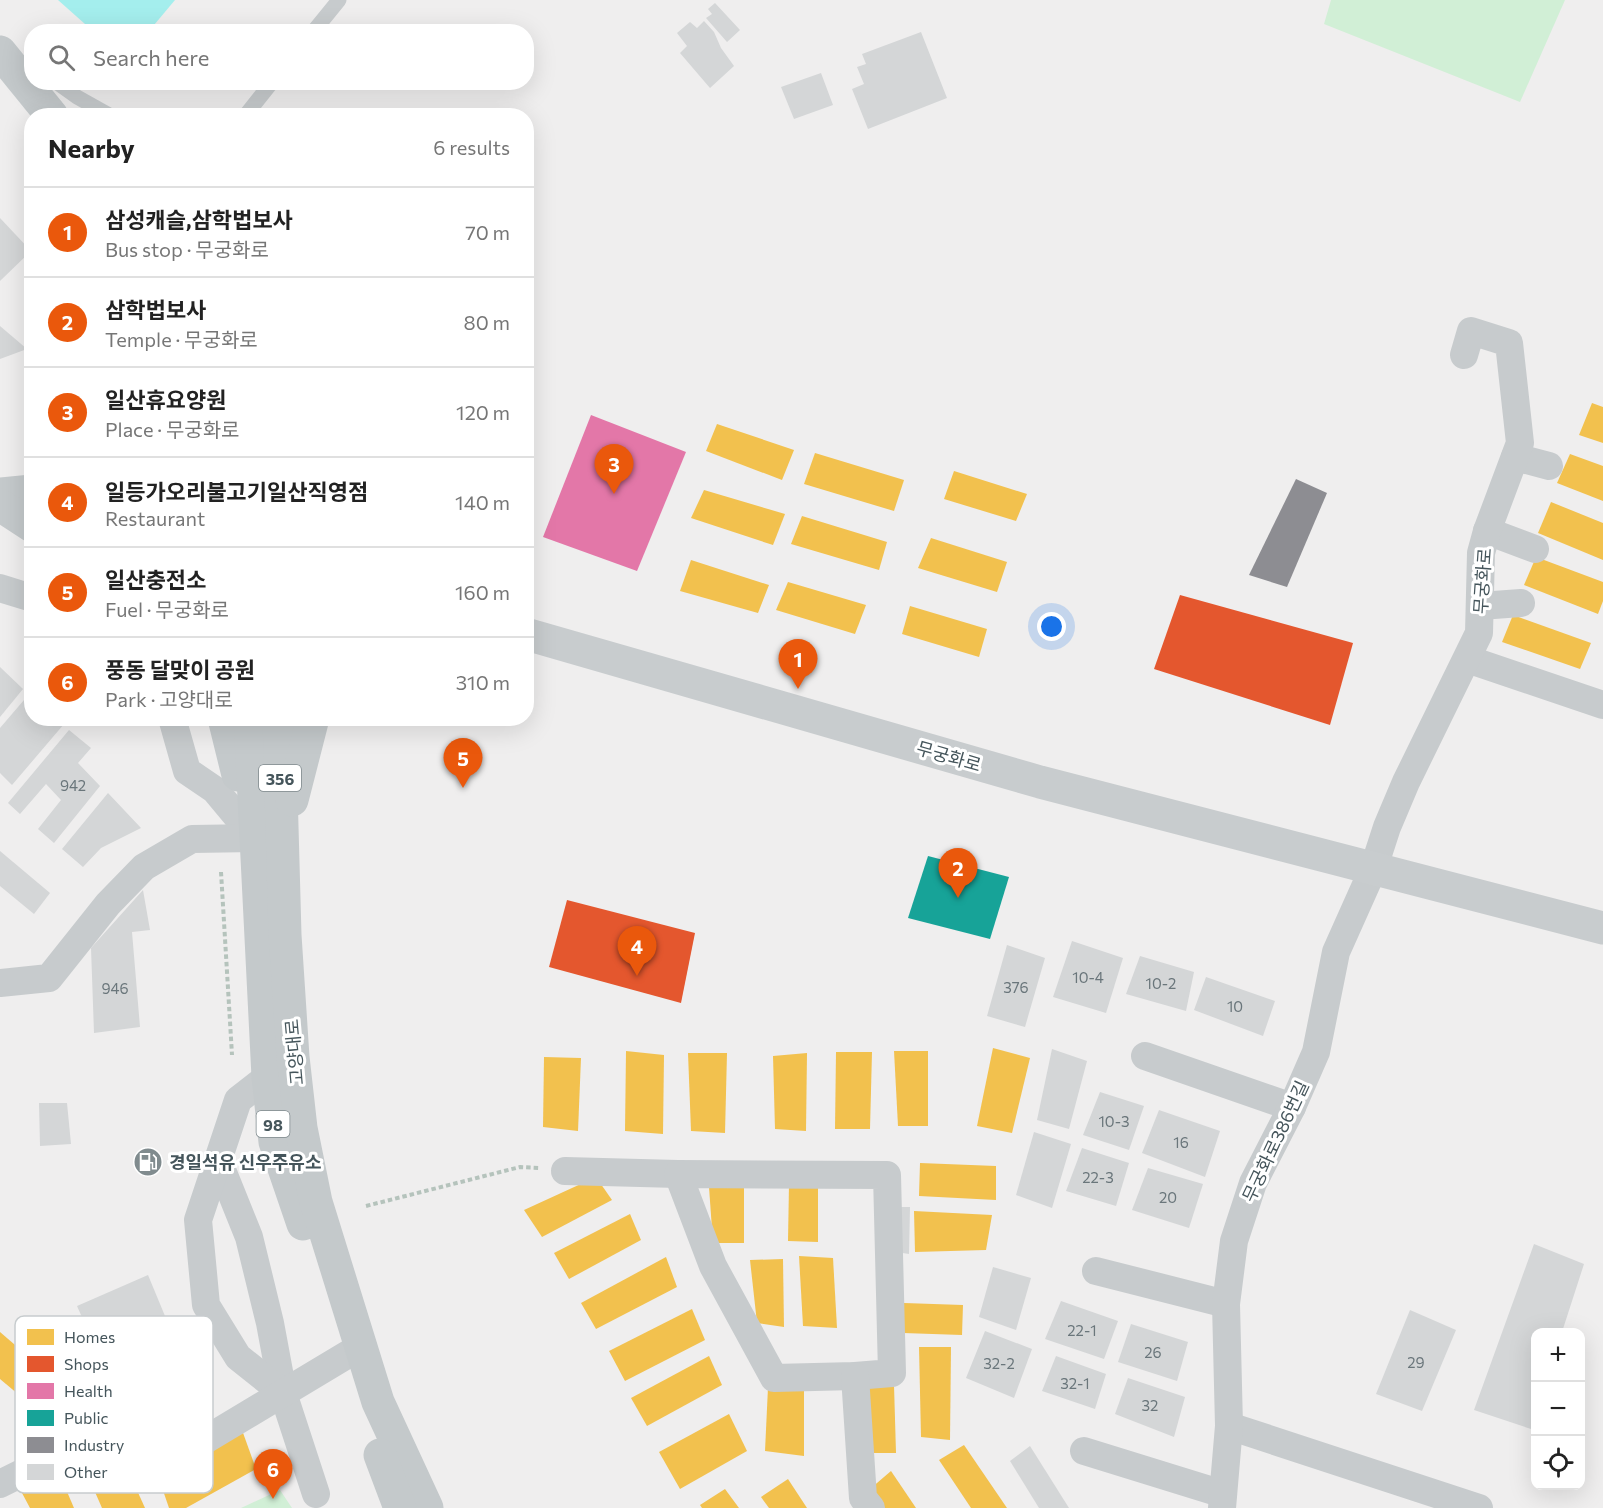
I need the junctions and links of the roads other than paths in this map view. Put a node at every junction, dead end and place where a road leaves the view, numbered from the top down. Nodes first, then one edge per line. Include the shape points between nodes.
1 (339, 0) edge
2 (320, 24) edge
3 (0, 43) edge
4 (0, 52) edge
5 (24, 60) edge
6 (24, 82) edge
7 (0, 83) edge
8 (31, 90) edge
9 (67, 90) edge
10 (266, 90) edge
11 (46, 108) edge
12 (97, 108) edge
13 (251, 108) edge
14 (24, 112) edge
15 (1464, 355) dead end
16 (1515, 457) junction
17 (1549, 466) dead end
18 (24, 492) edge
19 (0, 494) edge
20 (0, 499) edge
21 (0, 505) edge
22 (24, 505) edge
23 (24, 521) edge
24 (1487, 531) junction
25 (1535, 549) dead end
26 (0, 588) edge
27 (24, 596) edge
28 (1521, 603) dead end
29 (1480, 606) junction
30 (534, 636) edge
31 (1467, 659) junction
32 (1603, 705) edge
33 (174, 726) edge
34 (227, 726) edge
35 (250, 726) edge
36 (278, 726) edge
37 (310, 726) edge
38 (268, 837) junction
39 (1374, 867) junction
40 (1603, 927) edge
41 (0, 983) edge
42 (1145, 1056) dead end
43 (280, 1067) junction
44 (1292, 1107) junction
45 (218, 1160) junction
46 (565, 1171) road end
47 (678, 1174) junction
48 (1096, 1271) dead end
49 (1226, 1304) junction
50 (213, 1316) edge
51 (213, 1316) edge
52 (351, 1353) junction
53 (855, 1376) junction
54 (283, 1393) junction
55 (1229, 1426) junction
56 (213, 1435) edge
57 (1084, 1451) dead end
58 (15, 1477) edge
59 (0, 1484) edge
60 (316, 1494) dead end
61 (1222, 1501) edge
62 (400, 1508) edge
63 (427, 1508) edge
64 (871, 1508) edge
65 (1479, 1508) edge

1 - 2 lane
3 - 5 lane
4 - 6 main road
7 - 14 main road
8 - 11 main road
9 - 12 lane
10 - 13 lane
15 - 16 street, 무궁화로 via 1471,332 1509,343 1520,443
16 - 17 street
16 - 24 street, 무궁화로
18 - 19 main road
20 - 22 main road
21 - 23 main road
24 - 25 street
24 - 29 street, 무궁화로 via 1481,553
26 - 27 street
28 - 29 street
29 - 31 street, 무궁화로 via 1479,633
30 - 39 main road, 무궁화로 via 1041,782
31 - 32 street
31 - 39 street, 무궁화로 via 1406,782
33 - 38 street via 187,771
34 - 38 main road
35 - 38 main road, 고양대로
36 - 38 main road, 고양대로 / 356
37 - 38 main road
38 - 41 street via 192,839 144,867 108,904 49,978
38 - 43 main road, 고양대로
39 - 40 main road, 무궁화로
39 - 44 street, 무궁화로386번길 via 1336,952 1316,1052
42 - 44 street
43 - 45 street via 238,1100
43 - 52 main road, 고양대로 via 301,1128
44 - 49 street, 무궁화로386번길 via 1253,1183 1234,1241
45 - 50 street via 198,1220 206,1305
45 - 54 street via 249,1237
46 - 47 street
47 - 53 street via 713,1266 774,1378
47 - 53 street via 887,1175 892,1372
48 - 49 street
49 - 55 street, 무궁화로386번길
51 - 54 street via 238,1357
52 - 54 street
52 - 62 main road, 고양대로
52 - 63 main road, 고양대로
53 - 64 street via 863,1498
54 - 56 street
54 - 60 street
55 - 61 street, 무궁화로386번길
55 - 65 street
57 - 61 street
58 - 59 street

